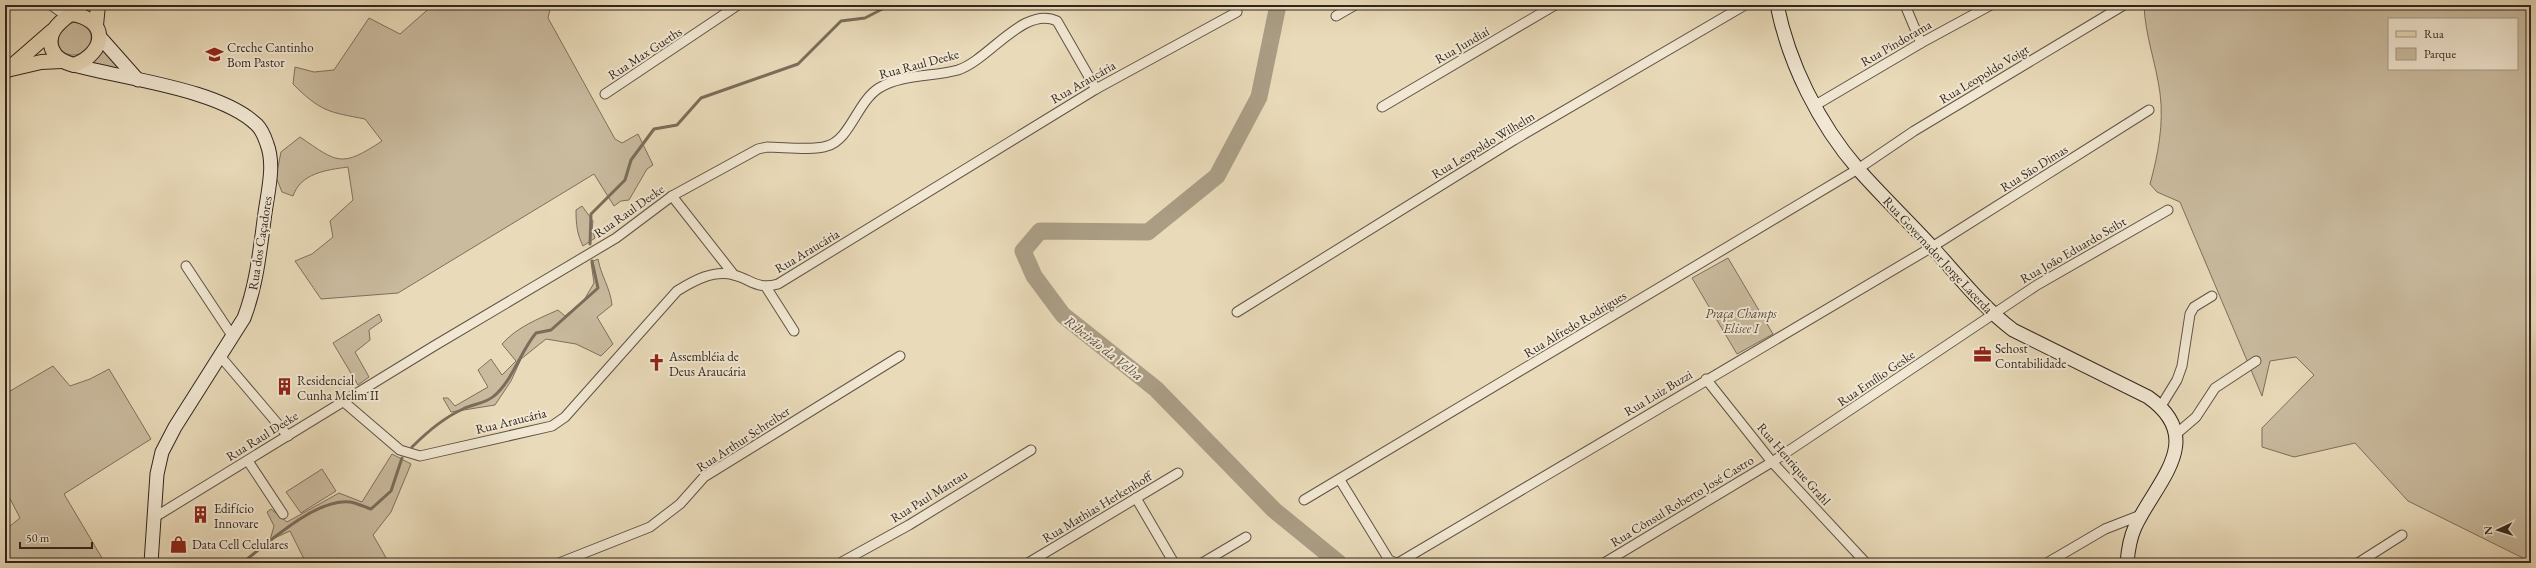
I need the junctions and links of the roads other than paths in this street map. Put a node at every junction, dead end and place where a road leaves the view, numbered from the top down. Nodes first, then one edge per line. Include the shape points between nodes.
1 (51, 5) edge
2 (98, 5) edge
3 (738, 5) edge
4 (1355, 5) edge
5 (1555, 5) edge
6 (1745, 5) edge
7 (1777, 5) edge
8 (1905, 5) edge
9 (1991, 5) edge
10 (2124, 5) edge
11 (74, 12) edge
12 (1237, 12) dead end
13 (1336, 16) dead end
14 (52, 31) junction
15 (97, 31) junction
16 (1921, 43) junction
17 (68, 63) junction
18 (6, 71) edge
19 (138, 80) junction
20 (1096, 89) junction
21 (605, 94) dead end
22 (1814, 106) junction
23 (1382, 107) dead end
24 (2149, 110) dead end
25 (1858, 169) junction
26 (672, 196) junction
27 (2168, 210) dead end
28 (1932, 247) junction
29 (186, 266) dead end
30 (734, 275) junction
31 (766, 287) junction
32 (2212, 296) dead end
33 (1237, 312) dead end
34 (1993, 315) junction
35 (794, 330) dead end
36 (233, 337) junction
37 (220, 356) junction
38 (900, 356) dead end
39 (2256, 360) dead end
40 (1706, 379) junction
41 (344, 402) junction
42 (2161, 406) junction
43 (2176, 435) junction
44 (288, 436) junction
45 (1031, 450) dead end
46 (248, 461) junction
47 (1772, 462) junction
48 (1178, 473) dead end
49 (1340, 480) junction
50 (1136, 498) junction
51 (1304, 500) dead end
52 (283, 514) dead end
53 (2142, 515) junction
54 (155, 517) junction
55 (2402, 535) dead end
56 (1246, 537) dead end
57 (151, 563) edge
58 (559, 563) edge
59 (840, 563) edge
60 (1028, 563) edge
61 (1174, 563) edge
62 (1202, 563) edge
63 (1397, 563) edge
64 (1605, 563) edge
65 (1866, 563) edge
66 (2047, 563) edge
67 (2127, 563) edge
68 (2358, 563) edge

1 - 11 street
2 - 15 main road
3 - 21 street, Rua Max Gueths
4 - 13 street
5 - 23 street, Rua Jundiaí
6 - 33 street, Rua Leopoldo Wilhelm via 1514,140
7 - 22 main road, Rua Governador Jorge Lacerda via 1792,56
8 - 16 street
9 - 16 street, Rua Pindorama
10 - 25 street, Rua Leopoldo Voigt via 1914,130
11 - 14 main road
11 - 15 main road via 87,18
12 - 20 street, Rua Araucária
14 - 17 main road via 51,46
14 - 18 main road
15 - 17 main road via 98,47 89,58
15 - 19 main road
16 - 22 street, Rua Pindorama
17 - 18 main road via 42,62
17 - 19 main road, Rua dos Caçadores
19 - 36 main road, Rua dos Caçadores via 230,106 258,126 267,145 270,169 256,276 244,318
20 - 26 street, Rua Raul Deeke via 1057,21 1049,17 1038,18 1025,23 975,61 959,69 891,83 879,88 861,105 844,134 827,147 758,149
20 - 31 street, Rua Araucária via 792,276
22 - 25 main road, Rua Governador Jorge Lacerda
24 - 28 street, Rua São Dimas
25 - 28 main road, Rua Governador Jorge Lacerda
25 - 49 street, Rua Alfredo Rodrigues
26 - 30 street
26 - 41 street, Rua Raul Deeke via 616,238
27 - 34 street, Rua João Eduardo Seibt via 2037,285
28 - 34 main road, Rua Governador Jorge Lacerda
28 - 40 street, Rua Luiz Buzzi
29 - 36 street
30 - 31 street, Rua Araucária
30 - 41 street, Rua Araucária via 712,274 677,291 565,418 547,427 420,456 400,450
31 - 35 street
32 - 42 street via 2194,307 2190,314 2182,366 2177,380
34 - 42 main road, Rua Governador Jorge Lacerda via 2013,330
34 - 47 street, Rua Emílio Geske
36 - 37 main road, Rua dos Caçadores
37 - 44 street
37 - 54 main road, Rua dos Caçadores via 175,426 162,452 157,474
38 - 58 street, Rua Arthur Schreiber via 704,477 680,504 650,527
39 - 43 street via 2215,388 2196,417
40 - 47 street, Rua Henrique Grahl
40 - 63 street, Rua Luiz Buzzi
41 - 44 street, Rua Raul Deeke
42 - 43 main road, Rua Governador Jorge Lacerda via 2174,424
43 - 53 main road, Rua Governador Jorge Lacerda via 2174,453 2167,474
44 - 46 street, Rua Raul Deeke
45 - 59 street, Rua Paul Mantau via 909,525
46 - 52 street
46 - 54 street, Rua Raul Deeke
47 - 64 street, Rua Cônsul Roberto José Castro
47 - 65 street, Rua Henrique Grahl
48 - 50 street, Rua Mathias Herkenhoff
49 - 51 street, Rua Alfredo Rodrigues
49 - 63 street via 1389,560
50 - 60 street, Rua Mathias Herkenhoff
50 - 61 street
53 - 66 street via 2105,529
53 - 67 main road, Rua Governador Jorge Lacerda via 2132,535
54 - 57 main road, Rua dos Caçadores
55 - 68 street
56 - 62 street

